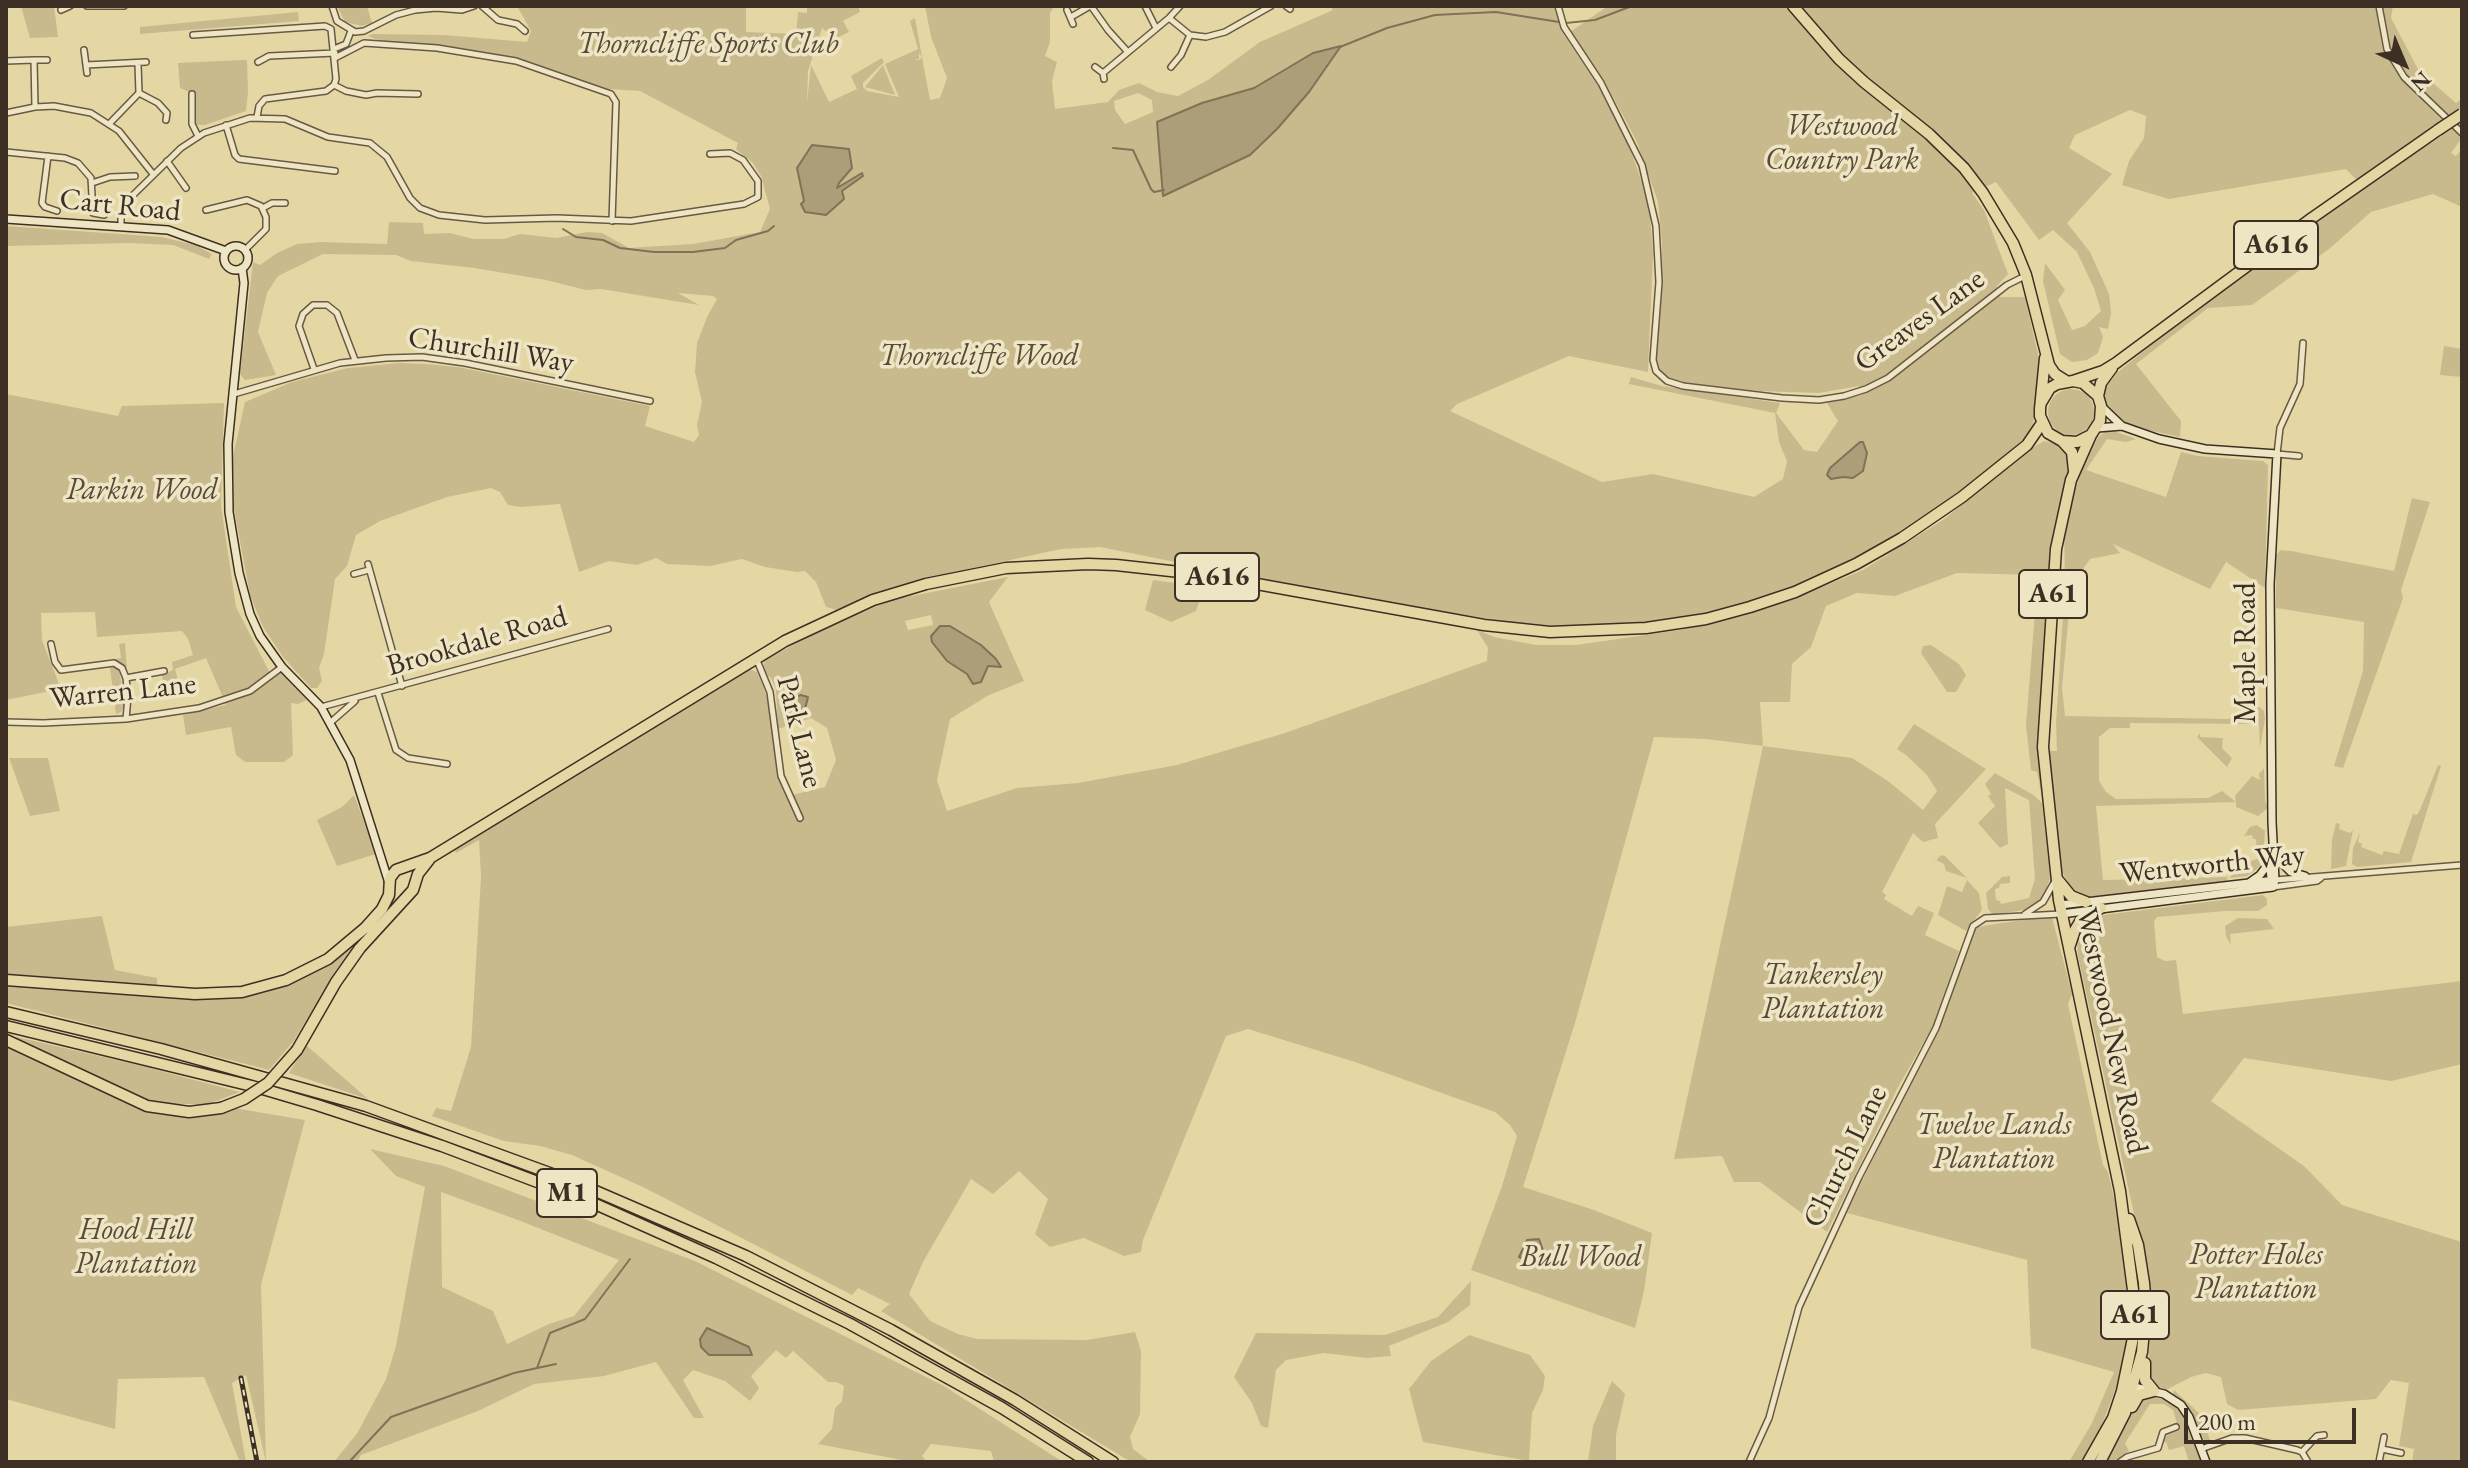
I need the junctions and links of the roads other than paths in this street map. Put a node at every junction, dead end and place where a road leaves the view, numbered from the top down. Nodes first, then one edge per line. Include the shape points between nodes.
1 (70, 6) edge
2 (87, 6) edge
3 (124, 6) edge
4 (332, 6) edge
5 (474, 6) edge
6 (482, 6) edge
7 (1090, 6) edge
8 (1145, 6) edge
9 (1180, 6) edge
10 (1271, 6) edge
11 (1558, 6) edge
12 (1793, 6) edge
13 (2379, 6) edge
14 (430, 7) edge
15 (61, 10) dead end
16 (1067, 10) dead end
17 (1169, 18) junction
18 (1156, 28) junction
19 (351, 31) junction
20 (525, 31) dead end
21 (193, 35) dead end
22 (1190, 35) junction
23 (84, 50) dead end
24 (1127, 51) junction
25 (335, 54) junction
26 (34, 60) junction
27 (47, 60) dead end
28 (6, 61) edge
29 (146, 62) dead end
30 (258, 62) dead end
31 (138, 64) junction
32 (1095, 67) dead end
33 (1171, 67) dead end
34 (334, 85) junction
35 (139, 93) junction
36 (192, 94) dead end
37 (418, 94) dead end
38 (35, 107) junction
39 (6, 113) edge
40 (2462, 114) edge
41 (257, 117) junction
42 (166, 120) dead end
43 (110, 123) junction
44 (226, 125) junction
45 (2462, 133) edge
46 (198, 136) junction
47 (6, 152) edge
48 (710, 154) dead end
49 (48, 156) junction
50 (167, 161) junction
51 (335, 171) dead end
52 (153, 174) junction
53 (135, 176) dead end
54 (92, 183) junction
55 (186, 188) dead end
56 (285, 203) dead end
57 (263, 208) junction
58 (206, 210) dead end
59 (57, 211) dead end
60 (104, 215) dead end
61 (6, 219) edge
62 (612, 221) junction
63 (121, 226) junction
64 (245, 250) junction
65 (226, 251) junction
66 (242, 268) junction
67 (2026, 275) junction
68 (2303, 343) dead end
69 (2046, 356) junction
70 (355, 361) junction
71 (2116, 363) junction
72 (314, 369) junction
73 (2069, 381) junction
74 (233, 394) junction
75 (650, 401) dead end
76 (2100, 401) junction
77 (2041, 403) junction
78 (2042, 423) junction
79 (2122, 426) junction
80 (2094, 431) junction
81 (2058, 439) junction
82 (2027, 445) junction
83 (2277, 454) junction
84 (2299, 456) dead end
85 (2074, 472) junction
86 (354, 574) dead end
87 (608, 629) dead end
88 (51, 644) dead end
89 (755, 657) junction
90 (282, 667) junction
91 (164, 671) dead end
92 (126, 678) junction
93 (402, 686) junction
94 (378, 693) junction
95 (359, 698) junction
96 (321, 707) junction
97 (126, 719) junction
98 (6, 722) edge
99 (331, 722) junction
100 (447, 764) dead end
101 (800, 818) dead end
102 (2273, 852) junction
103 (382, 856) junction
104 (430, 858) junction
105 (2269, 862) junction
106 (2462, 865) edge
107 (401, 869) junction
108 (2305, 876) junction
109 (2056, 878) junction
110 (2322, 878) junction
111 (415, 881) junction
112 (2273, 882) junction
113 (2248, 884) junction
114 (389, 885) junction
115 (410, 893) junction
116 (2086, 902) junction
117 (2101, 908) junction
118 (2061, 910) junction
119 (2025, 914) junction
120 (2069, 950) junction
121 (6, 980) edge
122 (6, 1012) edge
123 (6, 1026) edge
124 (6, 1040) edge
125 (2120, 1191) junction
126 (2144, 1334) junction
127 (2126, 1378) junction
128 (2134, 1387) junction
129 (2154, 1391) junction
130 (2176, 1427) dead end
131 (2110, 1435) junction
132 (2324, 1435) dead end
133 (2384, 1437) dead end
134 (2201, 1449) junction
135 (2382, 1449) junction
136 (2302, 1452) junction
137 (2401, 1453) dead end
138 (1088, 1462) edge
139 (1113, 1462) edge
140 (1749, 1462) edge
141 (2088, 1462) edge
142 (2100, 1462) edge
143 (2120, 1462) edge
144 (2206, 1462) edge
145 (2308, 1462) edge
146 (2379, 1462) edge

1 - 15 street
2 - 3 street
4 - 19 street via 335,19
5 - 14 street
6 - 20 street via 498,20
7 - 16 street via 1072,20
7 - 24 street
8 - 18 street
9 - 17 street
10 - 22 street via 1225,32
11 - 67 street, Greaves Lane via 1564,27 1630,138 1649,190 1659,282 1653,360 1667,381 1782,398 1844,396 1888,378
12 - 67 highway via 1848,67 1964,168 2013,243
13 - 45 street via 2387,49 2404,77
14 - 19 street
17 - 18 street
17 - 22 street
18 - 24 street
19 - 25 street
21 - 25 street via 325,26 333,31
22 - 33 street via 1184,57
23 - 31 street via 86,69
24 - 32 street via 1104,76
25 - 30 street via 269,56
25 - 34 street
25 - 62 street via 364,43 437,48 516,61 611,94 616,102
26 - 27 street
26 - 28 street
26 - 38 street
29 - 31 street
31 - 35 street
34 - 37 street via 366,95
34 - 41 street via 322,92 265,99
35 - 42 street via 158,103
35 - 43 street
36 - 46 street via 192,124
38 - 39 street
38 - 43 street via 67,107
40 - 71 highway, A616, bridge
41 - 44 street
41 - 62 street via 285,119 328,137 374,146 391,162 410,198 431,213 485,220
43 - 52 street
44 - 46 street
44 - 51 street via 238,158
46 - 50 street
47 - 49 street
48 - 62 street via 730,153 743,160 758,181 758,197 744,204
49 - 54 street via 78,163
49 - 59 street via 42,203
50 - 52 street
50 - 55 street
52 - 63 street via 124,205
53 - 54 street
54 - 60 street via 93,213
56 - 57 street
57 - 58 street via 249,200
57 - 64 street via 266,229
61 - 63 street, Cart Road
63 - 65 street, Cart Road via 168,230
64 - 65 street via 234,246
64 - 66 street via 248,259
65 - 66 street via 227,266
66 - 74 street
67 - 69 highway
68 - 83 street via 2300,384 2280,428
69 - 73 highway via 2052,370
69 - 77 highway
70 - 72 street, Churchill Way
70 - 72 street via 336,310 313,305 299,326
70 - 75 street, Churchill Way via 422,357
71 - 73 highway, A616
71 - 76 highway, A616 via 2101,383
72 - 74 street, Churchill Way
73 - 76 highway via 2092,388
73 - 77 highway via 2050,388
74 - 90 street via 228,495 233,541 250,614
76 - 79 street
76 - 80 highway
77 - 78 highway
78 - 81 highway
78 - 82 highway, A616
79 - 80 street
79 - 83 street via 2205,449
80 - 81 highway via 2077,442
80 - 85 highway, Westwood New Road / A61
81 - 82 highway, A616
81 - 85 highway via 2072,452
82 - 89 highway, A616 via 1962,497 1856,564 1795,592 1706,619 1550,632 1163,569 1075,564 1006,568 926,584 837,615
83 - 84 street
83 - 102 street, Maple Road via 2270,584
85 - 109 highway, Westwood New Road / A61 via 2056,549 2044,717
86 - 93 street via 368,567
87 - 93 street, Brookdale Road
88 - 92 street via 61,670 114,663
89 - 101 street, Park Lane via 770,692 781,776
89 - 104 highway, A616
90 - 96 street
90 - 97 street, Warren Lane via 226,701
91 - 92 street
92 - 97 street
93 - 94 street, Brookdale Road
94 - 95 street, Brookdale Road
94 - 100 street via 396,750 408,758
95 - 96 street, Brookdale Road
95 - 99 street, Brookdale Road
96 - 99 street
97 - 98 street, Warren Lane
99 - 103 street via 350,760
102 - 105 street, Maple Road
102 - 108 street via 2286,869
102 - 112 street, Maple Road
103 - 107 street
103 - 114 street
104 - 107 highway, A616
104 - 111 highway, A616
105 - 112 street, Maple Road
105 - 113 street
106 - 110 street, Wentworth Way
107 - 111 highway via 411,872
107 - 114 highway, A616
108 - 110 street, Wentworth Way
108 - 112 street, Wentworth Way
109 - 116 highway via 2067,892
109 - 118 highway, Westwood New Road / A61
109 - 119 street via 2043,902
110 - 112 street, Wentworth Way
111 - 115 highway, A616
112 - 113 street, Wentworth Way
112 - 117 street, Wentworth Way
113 - 116 street, Wentworth Way
114 - 115 highway via 400,895
114 - 121 highway via 377,916 341,949 311,969 254,990 195,994
115 - 124 highway, bridge via 349,964 297,1050 268,1083 221,1108 189,1112 147,1106
116 - 118 street, Wentworth Way
117 - 118 street, Wentworth Way
117 - 120 highway via 2081,920
118 - 119 street, Church Lane
118 - 120 highway, Westwood New Road / A61
119 - 140 street, Church Lane via 1980,919 1969,932 1936,1028 1799,1307 1769,1418
120 - 125 highway, Westwood New Road / A61
122 - 139 highway, M1 via 352,1102 577,1183 746,1256 891,1330
123 - 138 highway, M1 via 271,1091 442,1146 593,1203 838,1317
125 - 126 highway, Westwood New Road / A61 via 2142,1266
125 - 127 highway, Westwood New Road / A61 via 2135,1305
126 - 128 highway, Westwood New Road / A61
126 - 129 highway via 2143,1371
127 - 128 highway
127 - 131 highway, Westwood New Road / A61
128 - 129 street
128 - 131 highway, Westwood New Road via 2128,1389
129 - 131 highway via 2139,1395 2127,1421
129 - 134 street via 2184,1408
130 - 143 street via 2163,1432 2159,1451
131 - 141 highway, Westwood New Road / A61
131 - 142 highway, Westwood New Road / A61
132 - 136 street
133 - 135 street
134 - 136 street via 2239,1438
134 - 144 street
135 - 137 street
135 - 146 street
136 - 145 street

